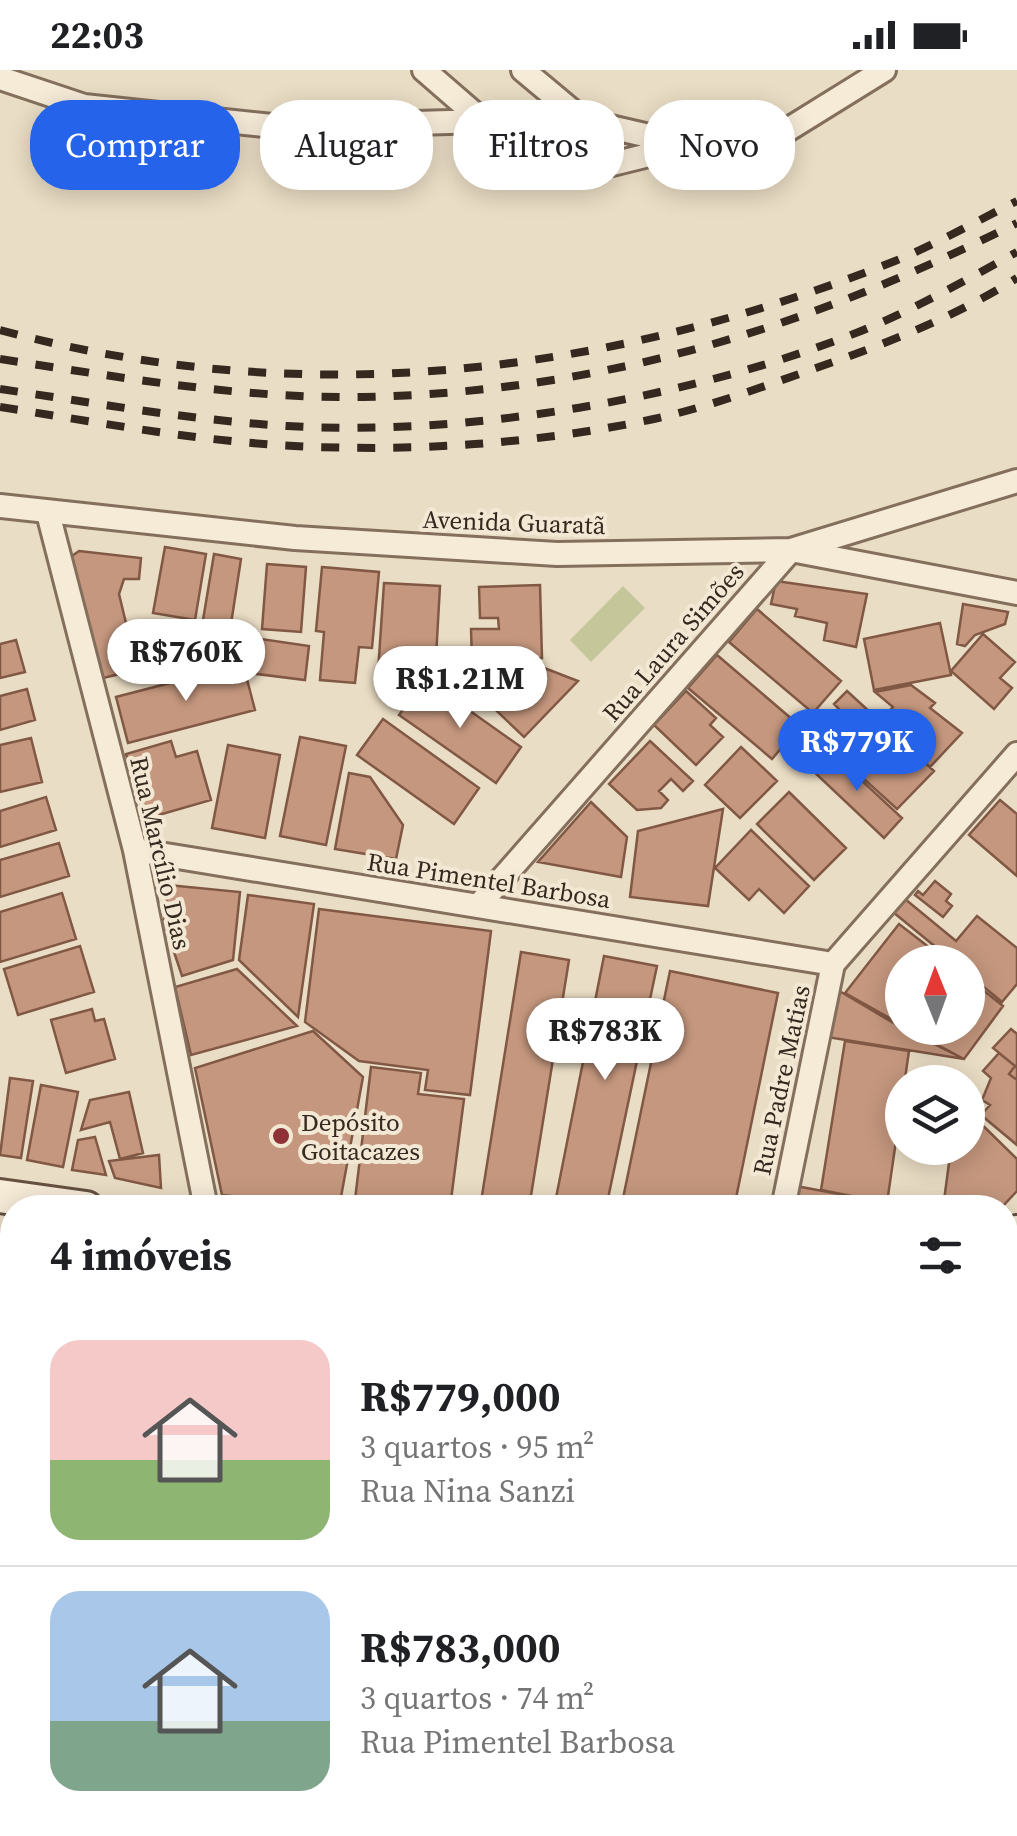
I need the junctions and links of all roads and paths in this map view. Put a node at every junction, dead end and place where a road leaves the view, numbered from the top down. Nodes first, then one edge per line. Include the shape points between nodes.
1 (424, 70) edge
2 (523, 70) edge
3 (884, 70) edge
4 (0, 78) edge
5 (459, 100) edge
6 (453, 122) edge
7 (795, 125) edge
8 (644, 135) edge
9 (1017, 482) edge
10 (0, 506) edge
11 (48, 513) junction
12 (791, 550) junction
13 (1017, 593) edge
14 (1017, 754) edge
15 (135, 850) junction
16 (478, 906) junction
17 (833, 964) junction
18 (203, 1195) edge
19 (786, 1195) edge

1 - 5 street
2 - 8 street via 584,121
3 - 7 street
4 - 6 street via 84,106 282,128
9 - 12 street, Avenida Guaratã
10 - 11 street, Avenida Guaratã
11 - 12 street, Avenida Guaratã via 295,538 557,554
11 - 15 street, Rua Marcílio Dias
12 - 13 street
12 - 16 street, Rua Laura Simões
14 - 17 street
15 - 16 street, Rua Pimentel Barbosa
15 - 18 street, Rua Marcílio Dias
16 - 17 street, Rua Pimentel Barbosa
17 - 19 street, Rua Padre Matias

